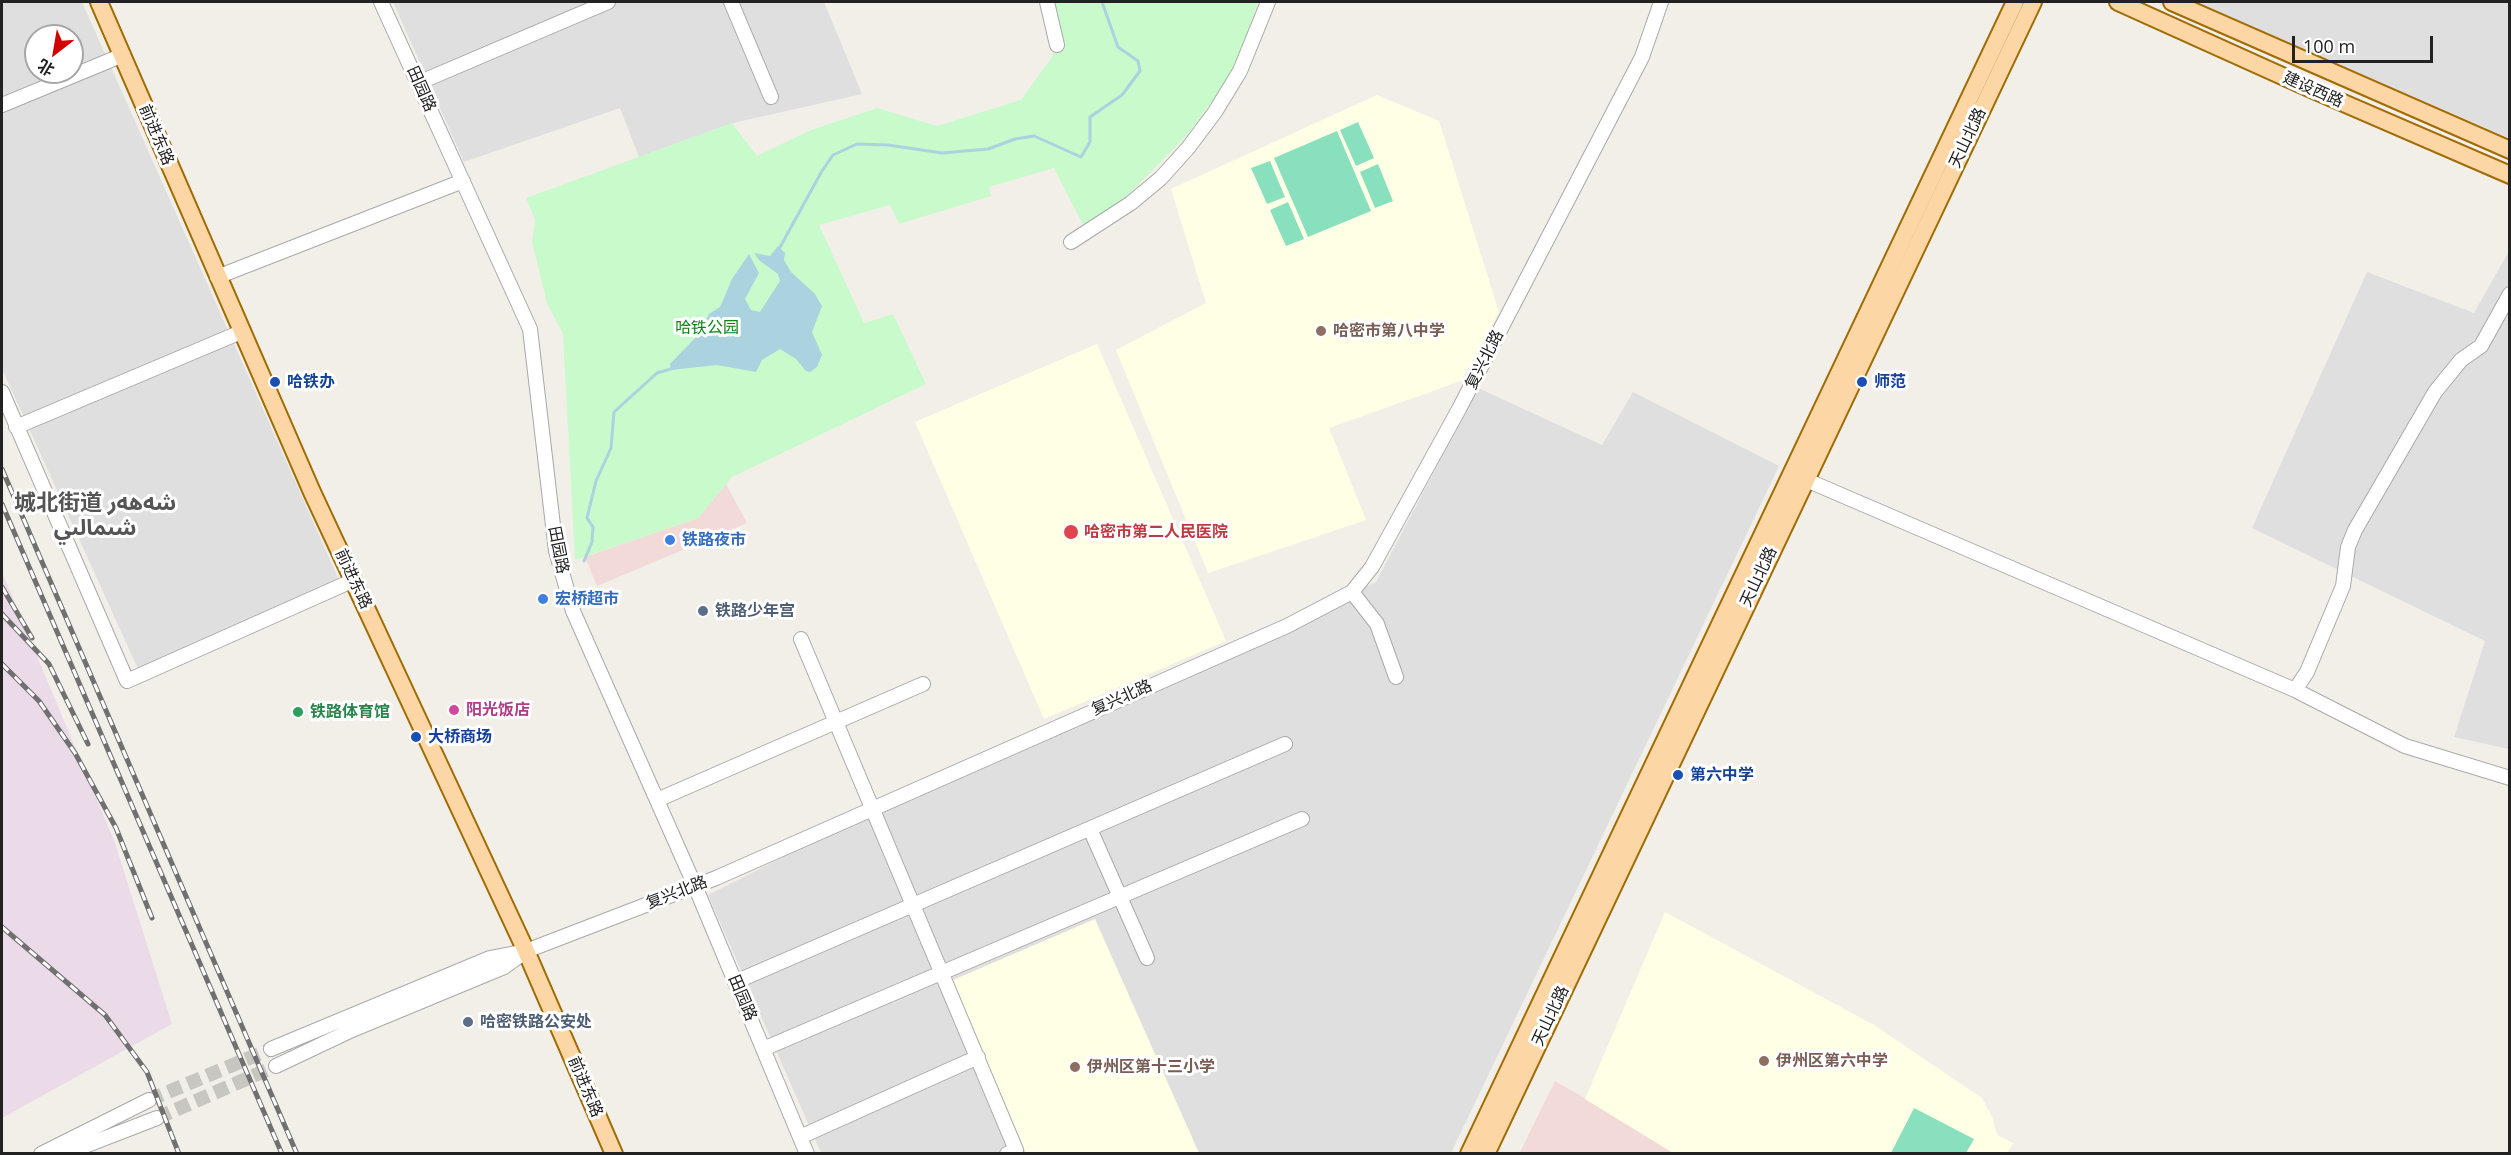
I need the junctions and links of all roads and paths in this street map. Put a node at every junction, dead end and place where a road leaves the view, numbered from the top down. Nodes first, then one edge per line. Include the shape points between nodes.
1 (99, 2) edge
2 (381, 2) edge
3 (608, 2) edge
4 (731, 2) edge
5 (1047, 2) edge
6 (1268, 2) edge
7 (1661, 2) edge
8 (2015, 2) edge
9 (2033, 2) edge
10 (2118, 2) edge
11 (2172, 2) edge
12 (1057, 45) dead end
13 (123, 55) junction
14 (418, 83) junction
15 (771, 97) dead end
16 (2, 105) edge
17 (2510, 150) edge
18 (2510, 174) edge
19 (463, 181) junction
20 (1071, 242) dead end
21 (217, 277) junction
22 (2510, 294) edge
23 (241, 332) junction
24 (2, 392) edge
25 (16, 427) junction
26 (1799, 477) junction
27 (354, 580) junction
28 (1352, 592) junction
29 (801, 639) dead end
30 (1396, 677) dead end
31 (923, 684) dead end
32 (2295, 690) junction
33 (836, 723) junction
34 (1285, 744) dead end
35 (2510, 778) edge
36 (657, 800) junction
37 (872, 809) junction
38 (1302, 819) dead end
39 (1090, 829) junction
40 (695, 886) junction
41 (1120, 898) junction
42 (913, 905) junction
43 (526, 951) junction
44 (1147, 958) dead end
45 (942, 974) junction
46 (735, 982) junction
47 (270, 1049) tunnel mouth
48 (763, 1049) junction
49 (978, 1057) junction
50 (276, 1066) tunnel mouth
51 (149, 1100) tunnel mouth
52 (157, 1118) tunnel mouth
53 (800, 1137) junction
54 (41, 1154) edge
55 (64, 1154) edge
56 (614, 1154) edge
57 (807, 1154) edge
58 (1007, 1154) edge
59 (1469, 1154) edge
60 (1486, 1154) edge

1 - 13 main road, 前进东路
2 - 14 street, 田园路
3 - 14 street
4 - 15 street
5 - 12 street
6 - 20 street via 1240,71 1188,148 1161,178
7 - 28 street, 复兴北路 via 1642,57 1459,409 1372,567
8 - 26 main road
9 - 26 main road, 天山北路
10 - 18 main road, 建设西路
11 - 17 main road, 建设西路
13 - 16 street
13 - 21 main road, 前进东路
14 - 19 street, 田园路
19 - 21 street
19 - 36 street, 田园路 via 530,329 556,551 568,596
21 - 23 main road, 前进东路
22 - 32 street via 2481,346 2461,360 2435,392 2355,530 2348,547 2343,586 2307,672
23 - 25 street
23 - 27 main road, 前进东路
24 - 25 street
25 - 27 street via 127,681
26 - 32 street
26 - 59 main road
26 - 60 main road, 天山北路
27 - 43 main road, 前进东路
28 - 30 street via 1377,624
28 - 37 street, 复兴北路 via 1287,626
29 - 33 street
31 - 33 street
32 - 35 street via 2405,746
33 - 36 street
33 - 37 street
34 - 39 street
36 - 40 street, 田园路
37 - 40 street, 复兴北路
37 - 42 street
38 - 41 street
39 - 41 street
39 - 42 street
40 - 43 street, 复兴北路
40 - 46 street, 田园路
41 - 44 street
41 - 45 street
42 - 45 street
42 - 46 street
43 - 47 street, 复兴北路 via 490,958
43 - 50 street via 504,967
43 - 56 main road, 前进东路
45 - 48 street
45 - 49 street
46 - 48 street, 田园路
48 - 53 street, 田园路
49 - 53 street
49 - 58 street via 1016,1150
51 - 54 street
52 - 55 street
53 - 57 street, 田园路

